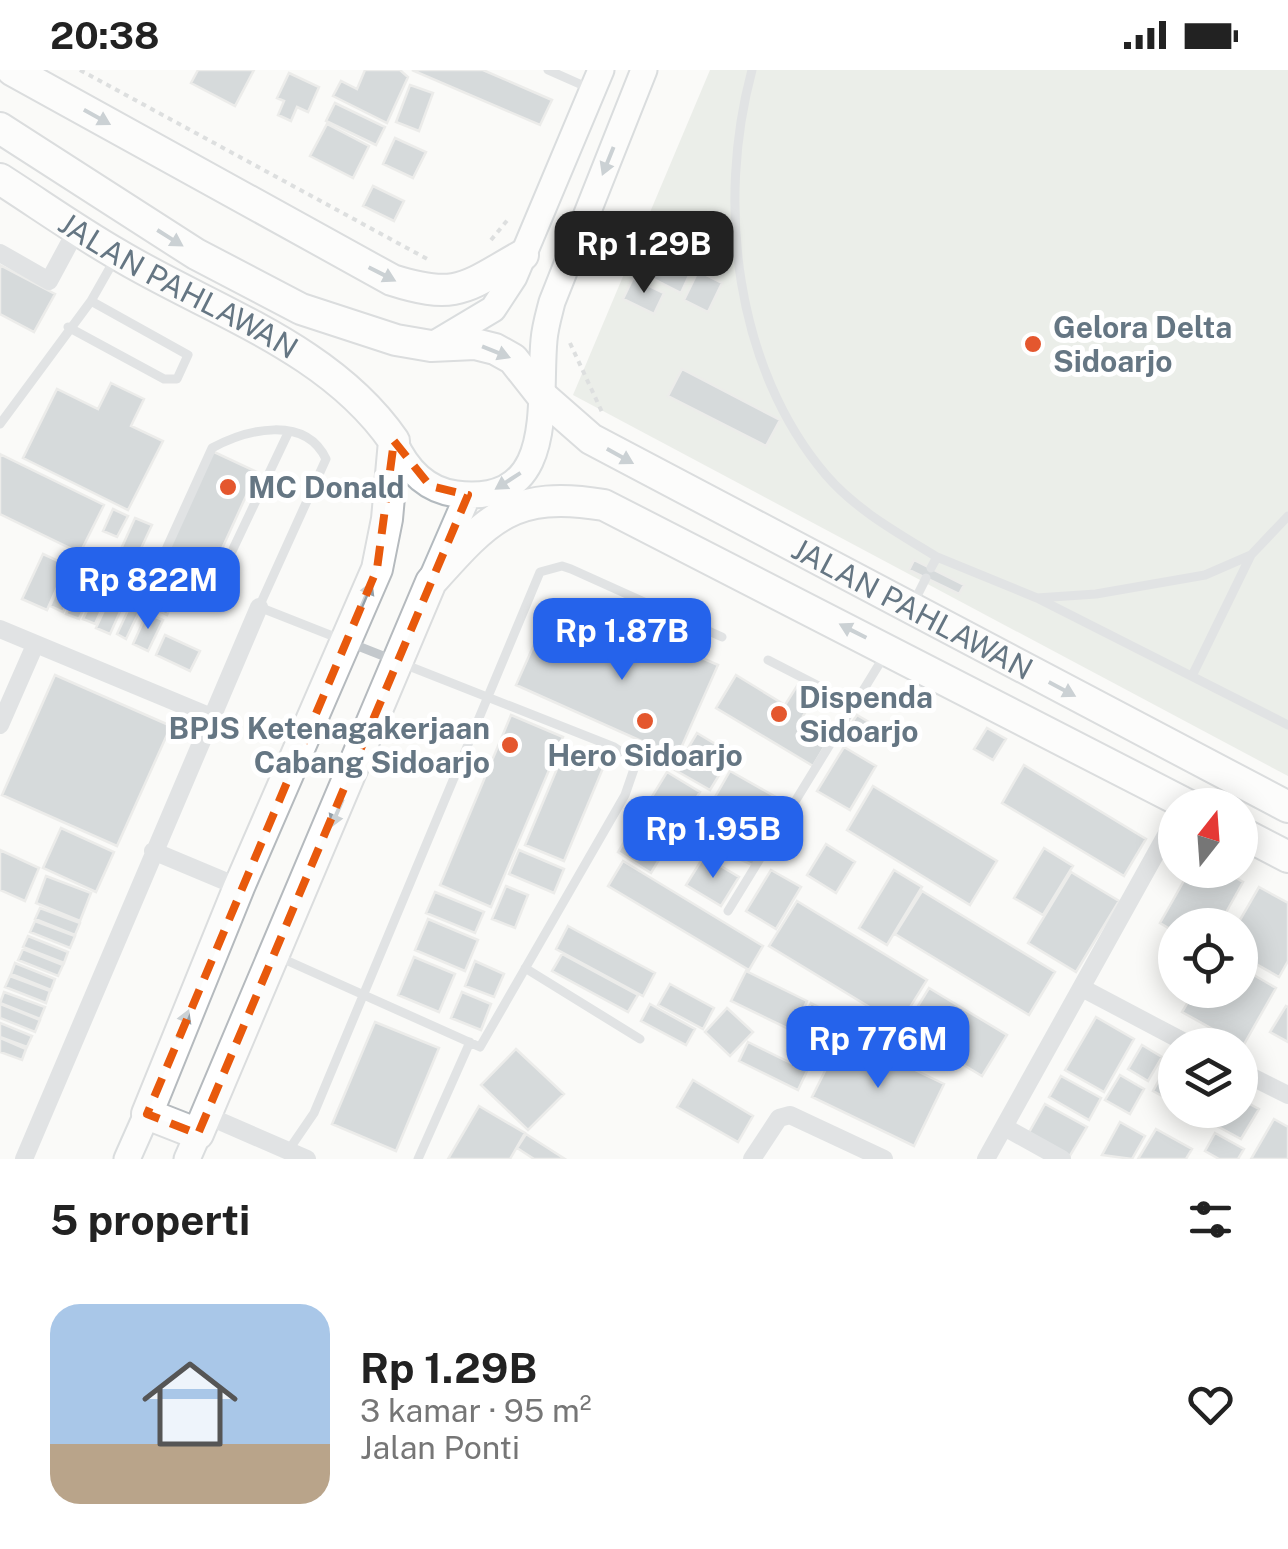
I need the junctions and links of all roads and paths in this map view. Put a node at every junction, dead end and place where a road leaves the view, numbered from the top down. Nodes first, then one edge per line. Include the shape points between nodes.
1 (12, 70) edge
2 (80, 70) edge
3 (548, 70) edge
4 (644, 70) edge
5 (739, 70) edge
6 (751, 72) edge
7 (597, 80) edge
8 (0, 128) edge
9 (0, 179) edge
10 (518, 200) dead end
11 (78, 229) junction
12 (482, 248) dead end
13 (0, 253) edge
14 (117, 254) junction
15 (523, 256) junction
16 (446, 264) dead end
17 (91, 300) junction
18 (68, 327) junction
19 (431, 346) junction
20 (543, 397) junction
21 (0, 424) edge
22 (289, 431) junction
23 (394, 441) junction
24 (468, 495) junction
25 (1288, 516) edge
26 (1250, 555) junction
27 (936, 556) junction
28 (431, 582) junction
29 (1036, 598) junction
30 (259, 607) junction
31 (911, 609) junction
32 (0, 629) edge
33 (722, 637) dead end
34 (347, 641) junction
35 (889, 649) junction
36 (32, 650) junction
37 (768, 660) dead end
38 (400, 664) junction
39 (1192, 676) junction
40 (489, 698) junction
41 (858, 700) junction
42 (207, 721) junction
43 (1288, 724) edge
44 (0, 725) edge
45 (1158, 795) edge
46 (1288, 808) edge
47 (1258, 841) edge
48 (154, 851) junction
49 (1158, 851) edge
50 (1288, 857) edge
51 (238, 887) junction
52 (728, 911) dead end
53 (276, 956) junction
54 (525, 968) junction
55 (1082, 988) junction
56 (360, 996) junction
57 (1158, 1028) edge
58 (640, 1038) dead end
59 (470, 1042) junction
60 (1258, 1079) edge
61 (1288, 1095) edge
62 (147, 1114) junction
63 (1006, 1128) junction
64 (198, 1136) edge
65 (286, 1155) edge
66 (24, 1159) edge
67 (127, 1159) edge
68 (308, 1159) edge
69 (418, 1159) edge
70 (752, 1159) edge
71 (884, 1159) edge
72 (986, 1159) edge
73 (1062, 1159) edge

1 -> 15 main road via 392,280 434,293 466,287
2 - 16 path via 411,252
3 - 7 lane
4 -> 20 main road via 552,302
5 - 6 lane
6 - 27 lane via 740,143 738,277 762,370 826,475 858,506
7 - 15 main road
8 -> 19 main road, JALAN PAHLAWAN via 196,254 301,309
9 - 11 main road, JALAN PAHLAWAN
10 - 12 path
11 - 13 street via 49,281
11 - 14 main road, JALAN PAHLAWAN
14 - 17 lane
14 - 23 main road, JALAN PAHLAWAN via 311,360 362,398
15 - 19 main road via 493,308
17 - 18 lane
17 - 18 lane via 188,355 176,379 164,379
18 - 21 lane
19 -> 20 main road, JALAN PAHLAWAN via 495,348 528,373
20 -> 24 main road via 541,438 527,467 502,487
20 -> 31 main road, JALAN PAHLAWAN via 567,422 626,459
22 - 22 lane via 216,585 206,590 173,582 163,556 212,448 258,430
22 - 30 lane via 319,444 326,458
23 - 24 main road, JALAN PAHLAWAN via 430,486
34 -> 23 main road via 377,569
24 - 28 main road
25 - 26 lane
26 - 29 lane via 1204,575
26 - 39 lane
27 - 29 lane
27 - 31 lane
35 -> 28 main road, JALAN PAHLAWAN via 604,505 548,498 497,517
28 - 38 main road
29 - 39 lane
30 - 34 lane
30 - 42 street
31 -> 46 main road, JALAN PAHLAWAN
32 - 36 street
33 - 40 lane via 571,569 551,568 534,581
34 - 38 lane
34 - 51 main road
35 - 41 lane
35 - 45 main road, JALAN PAHLAWAN
36 - 42 street
36 - 44 street
37 - 41 lane
38 - 40 lane
38 -> 53 main road
39 - 43 lane
40 - 54 lane via 614,747 634,769
40 - 56 lane
41 - 52 lane
42 - 48 street
47 - 50 main road
48 - 51 street
48 - 66 street
49 - 55 street
62 -> 51 main road
53 - 56 lane
53 - 64 main road
54 - 58 lane
54 - 59 lane via 480,1046
55 - 57 street
55 - 63 street
56 - 59 lane
56 - 65 lane via 314,1113
59 - 69 lane
60 - 61 street
62 - 64 main road
62 - 67 main road
63 - 72 street
63 - 73 street
64 - 65 street
65 - 68 street
70 - 71 street via 779,1118 790,1116

